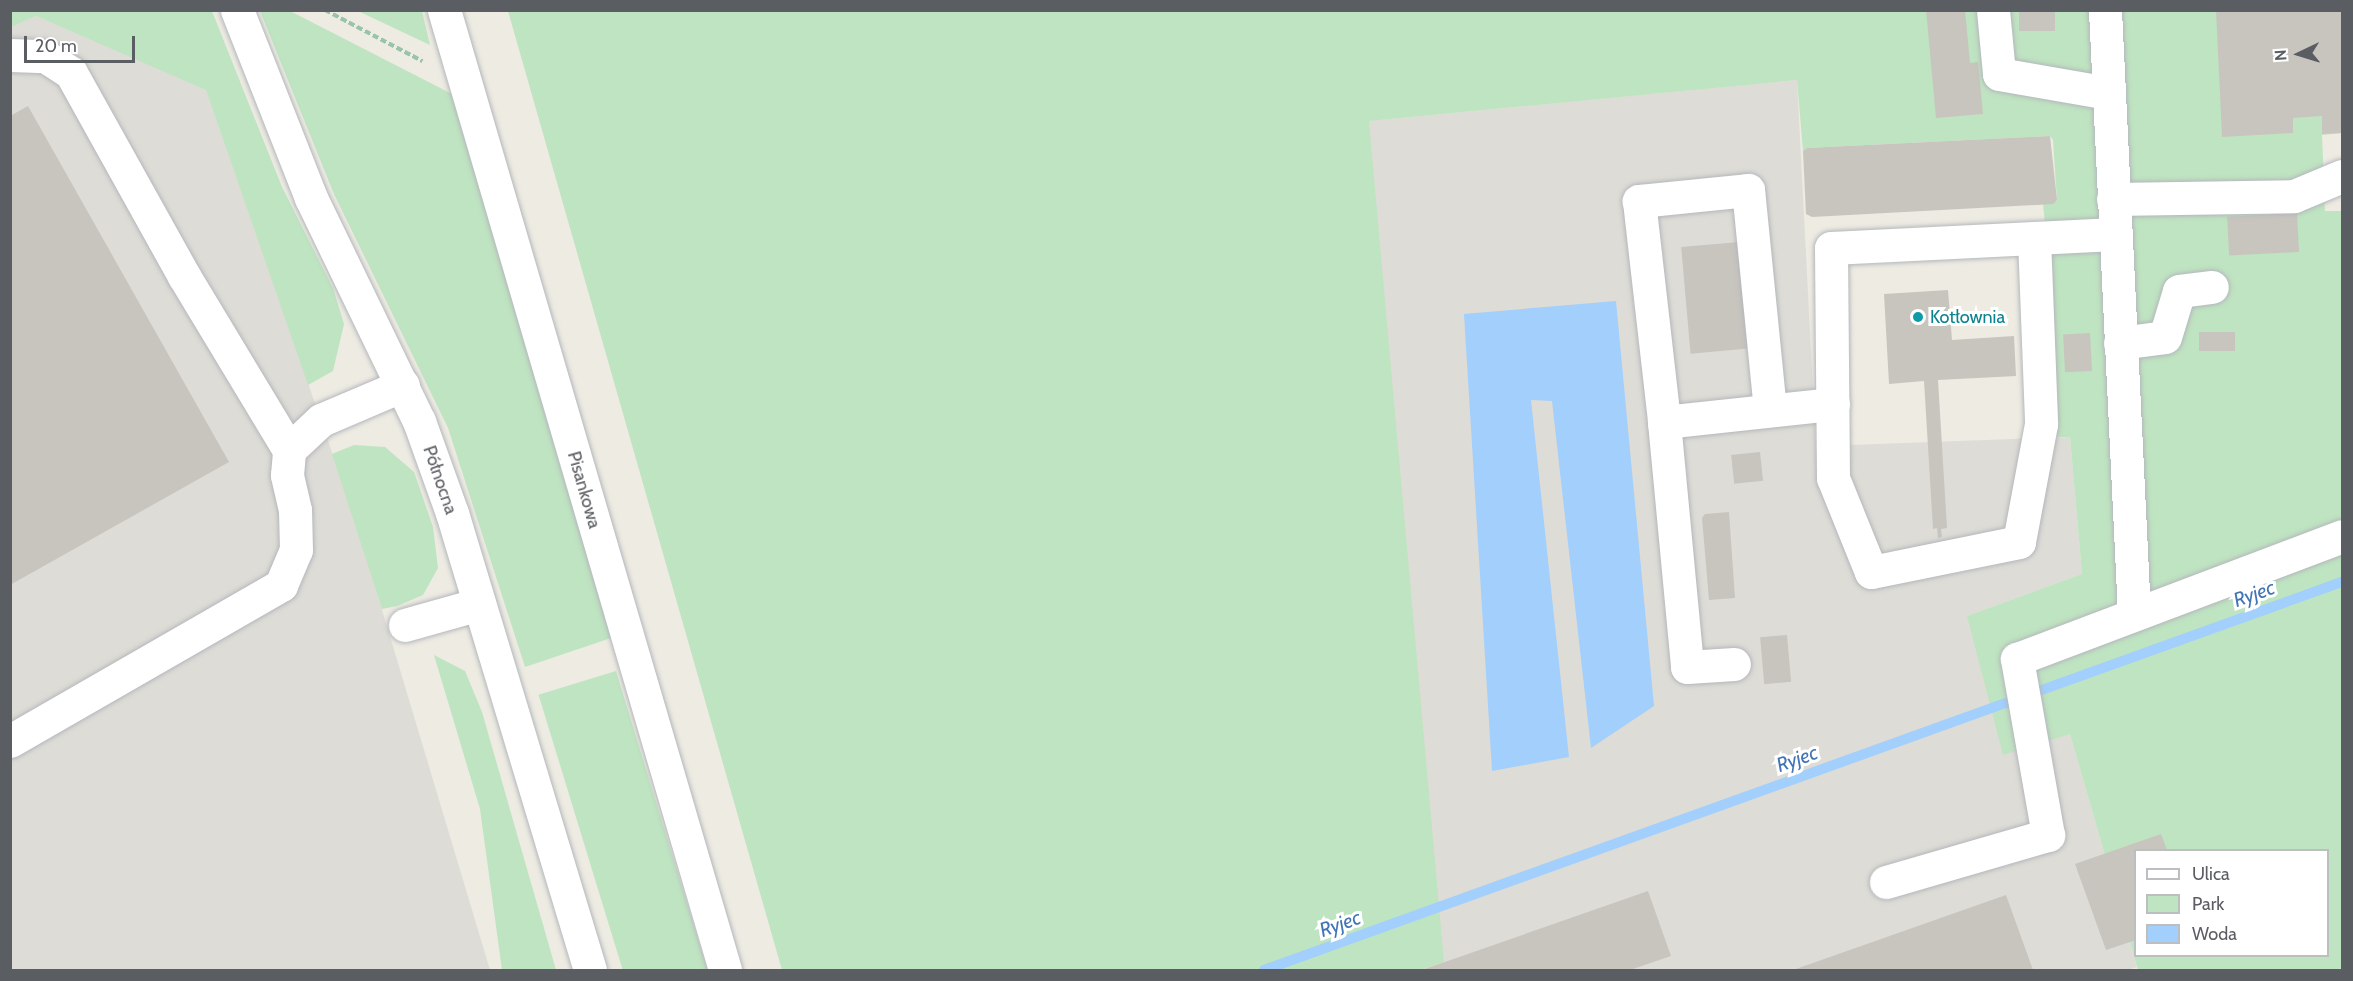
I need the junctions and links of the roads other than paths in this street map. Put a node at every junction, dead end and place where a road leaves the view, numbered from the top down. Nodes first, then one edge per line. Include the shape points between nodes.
1 (237, 10) edge
2 (444, 10) edge
3 (1994, 10) edge
4 (2105, 10) edge
5 (10, 54) edge
6 (2109, 93) junction
7 (2343, 176) edge
8 (2113, 199) junction
9 (2115, 234) junction
10 (2034, 238) junction
11 (2212, 287) dead end
12 (2120, 343) junction
13 (403, 385) junction
14 (1833, 404) junction
15 (1770, 410) junction
16 (1664, 422) junction
17 (289, 450) junction
18 (2343, 536) edge
19 (479, 604) junction
20 (2134, 614) junction
21 (405, 625) dead end
22 (1734, 664) dead end
23 (10, 741) edge
24 (1886, 882) dead end
25 (590, 970) edge
26 (725, 970) edge

1 - 13 street, Północna via 311,198
2 - 26 street, Pisankowa
3 - 6 street via 1999,74
4 - 6 street
5 - 17 street via 45,56 71,73 208,316
6 - 8 street
7 - 8 street via 2294,196
8 - 9 street
9 - 10 street
9 - 12 street
10 - 14 street via 1831,249
10 - 14 street via 2042,424 2019,542 1871,572 1833,478
11 - 12 street via 2179,291 2165,337
12 - 20 street
13 - 17 street via 321,420
13 - 19 street, Północna via 452,513
14 - 15 street
15 - 16 street
15 - 16 street via 1748,190 1639,201
16 - 22 street via 1687,667
17 - 23 street via 287,475 295,510 296,550 281,585
18 - 20 street
19 - 21 street
19 - 25 street, Północna
20 - 24 street via 2017,659 2048,835

